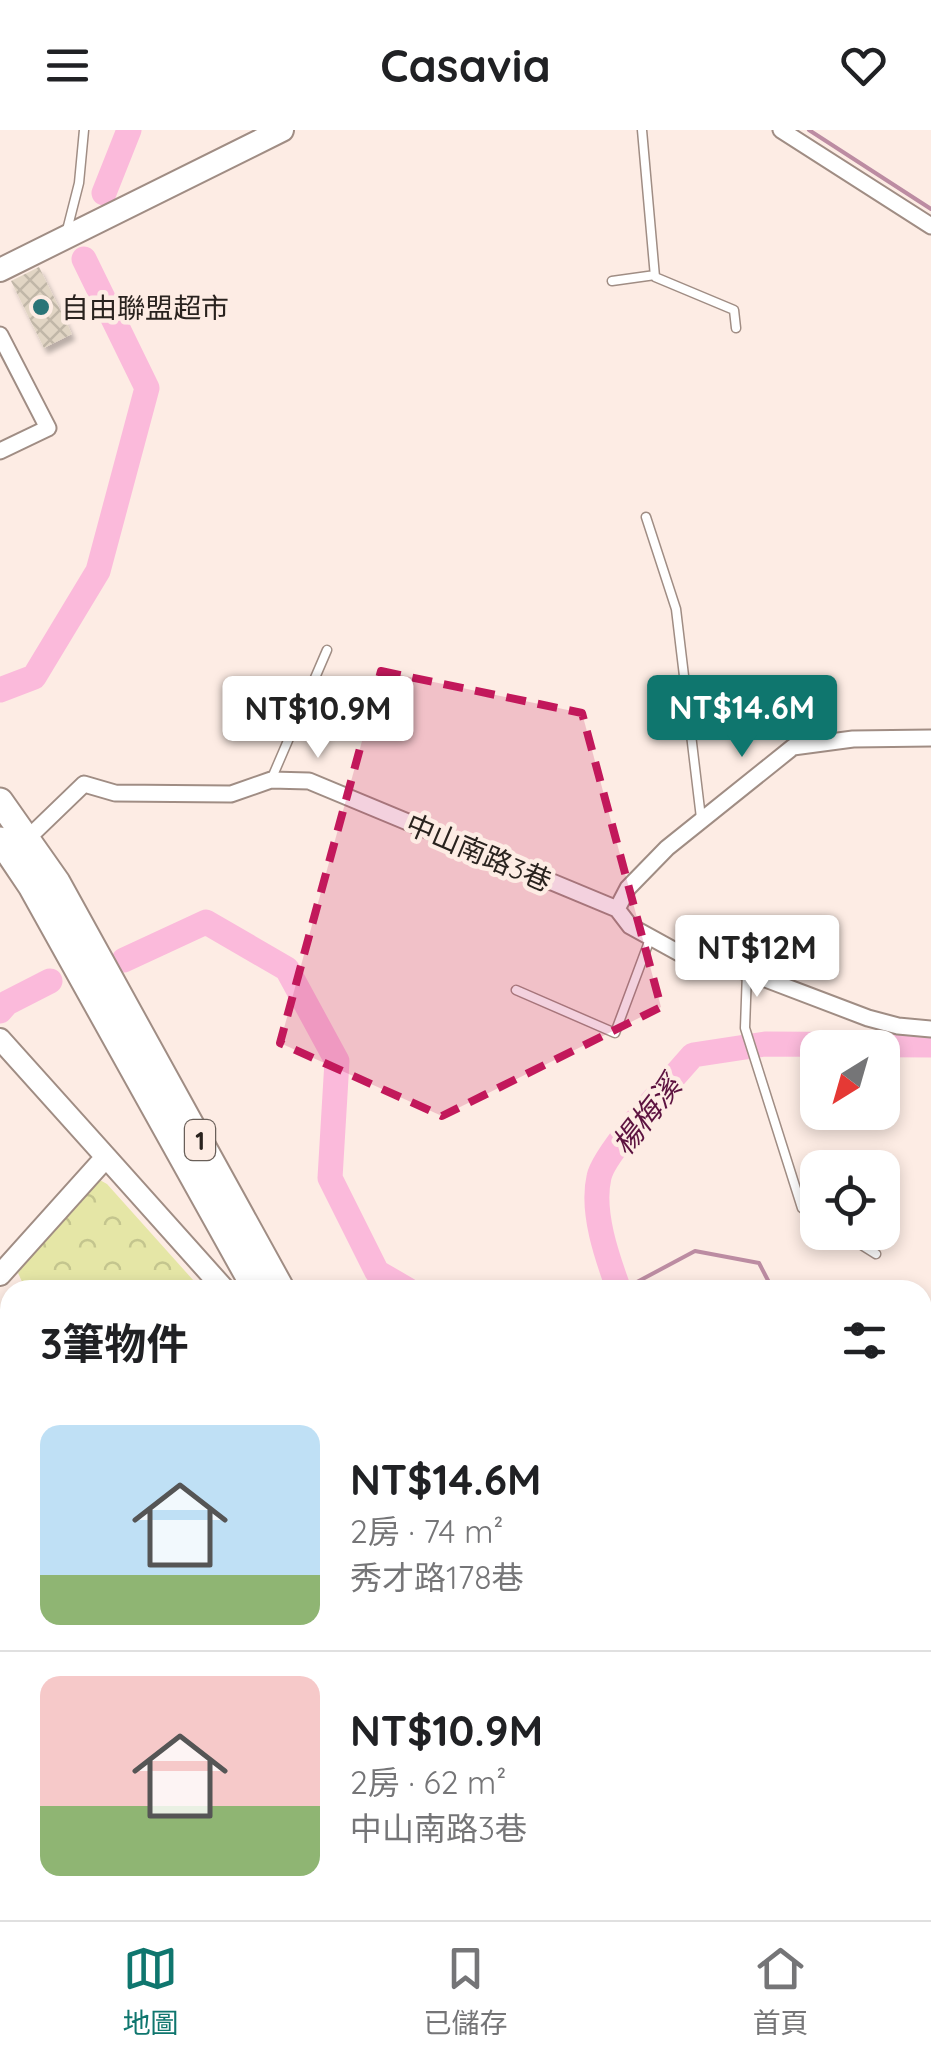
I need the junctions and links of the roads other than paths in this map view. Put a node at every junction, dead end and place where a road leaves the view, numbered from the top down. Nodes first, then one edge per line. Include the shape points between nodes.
1 (84, 130) edge
2 (282, 130) edge
3 (642, 130) edge
4 (781, 130) edge
5 (931, 226) edge
6 (65, 238) junction
7 (0, 270) edge
8 (655, 275) junction
9 (612, 280) dead end
10 (736, 328) dead end
11 (0, 335) edge
12 (0, 451) edge
13 (646, 518) dead end
14 (327, 650) dead end
15 (931, 738) edge
16 (271, 780) junction
17 (0, 801) edge
18 (702, 822) junction
19 (28, 838) junction
20 (0, 840) edge
21 (617, 909) junction
22 (652, 935) junction
23 (747, 972) junction
24 (516, 990) dead end
25 (931, 1029) edge
26 (0, 1039) edge
27 (106, 1157) junction
28 (800, 1202) edge
29 (870, 1250) edge
30 (876, 1254) dead end
31 (0, 1275) edge
32 (215, 1280) edge
33 (250, 1280) edge
34 (277, 1280) edge

1 - 6 lane
2 - 6 main road
3 - 8 lane
4 - 5 street
6 - 7 main road
8 - 9 lane
8 - 10 lane via 734,310
11 - 12 street via 48,428
13 - 18 lane via 676,610
14 - 16 lane
15 - 18 street via 793,747
16 - 19 street, 中山南路3巷 via 231,794 115,793 84,784
16 - 21 street, 中山南路3巷 via 309,781
17 - 19 main road, 1
18 - 21 street via 667,848
19 - 34 main road, 1
20 - 33 main road, 1
21 - 22 street, 中山南路3巷 via 630,926
22 - 23 street, 中山南路3巷 via 690,959
22 - 24 lane via 615,1033
23 - 25 street, 中山南路3巷 via 868,1018
23 - 28 lane via 745,1028
26 - 27 street
27 - 31 street
27 - 32 street
29 - 30 lane

